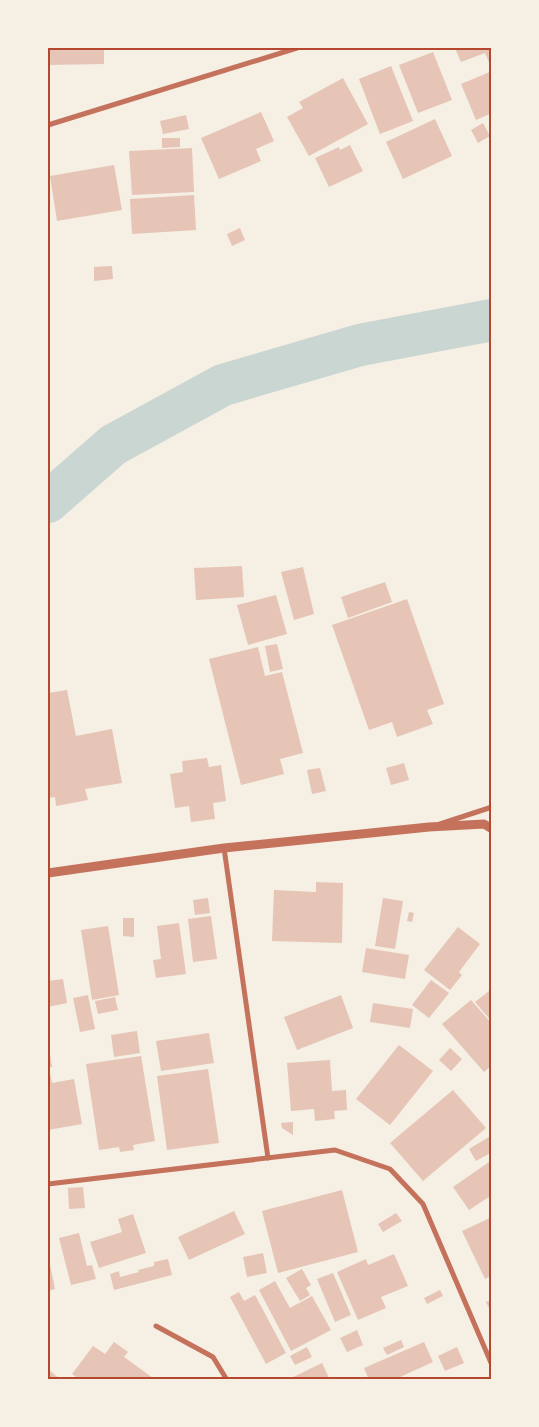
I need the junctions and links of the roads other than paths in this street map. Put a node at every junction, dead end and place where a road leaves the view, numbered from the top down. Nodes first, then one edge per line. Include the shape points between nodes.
1 (297, 48) edge
2 (48, 124) edge
3 (492, 807) edge
4 (429, 827) junction
5 (492, 828) edge
6 (224, 848) junction
7 (48, 873) edge
8 (268, 1158) junction
9 (48, 1184) edge
10 (156, 1326) dead end
11 (492, 1365) edge
12 (227, 1380) edge

1 - 2 street
3 - 4 street
4 - 5 street via 484,824
4 - 6 street
6 - 7 street
6 - 8 street
8 - 9 street
8 - 11 street via 335,1150 390,1169 423,1204
10 - 12 street via 213,1357

